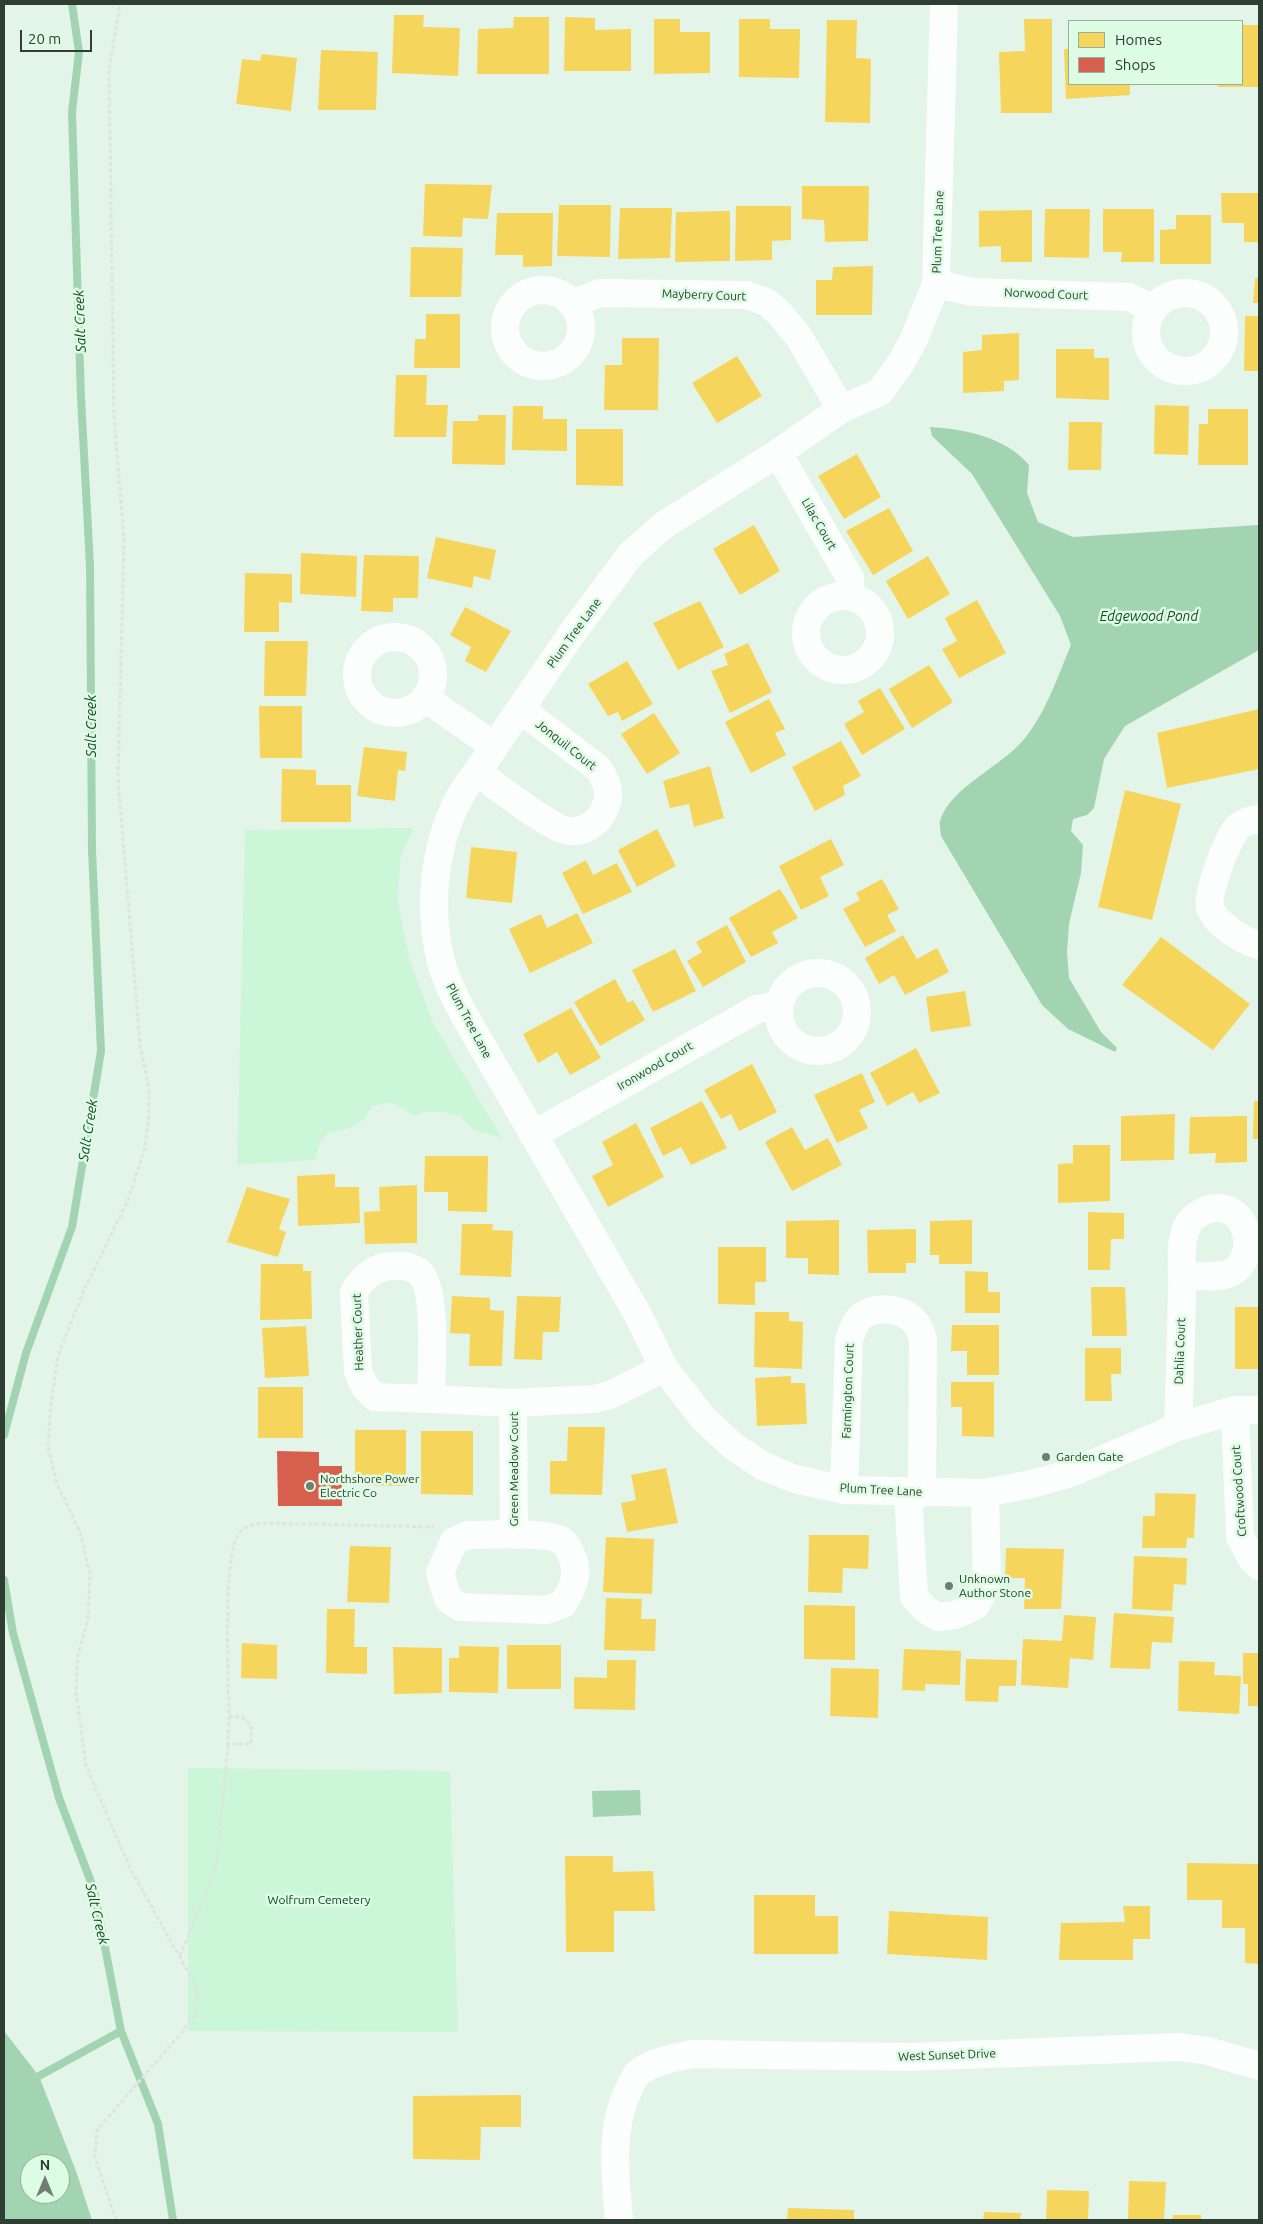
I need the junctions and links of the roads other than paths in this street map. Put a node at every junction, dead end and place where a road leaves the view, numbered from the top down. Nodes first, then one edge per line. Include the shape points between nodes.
1 (944, 4) edge
2 (936, 284) junction
3 (572, 304) dead end
4 (1153, 309) dead end
5 (842, 409) junction
6 (778, 454) junction
7 (850, 597) dead end
8 (424, 698) dead end
9 (520, 709) junction
10 (494, 746) junction
11 (478, 772) junction
12 (1259, 819) edge
13 (1259, 945) edge
14 (779, 1005) dead end
15 (533, 1135) junction
16 (1183, 1275) dead end
17 (664, 1368) junction
18 (431, 1399) junction
19 (513, 1403) junction
20 (1247, 1410) edge
21 (1178, 1427) junction
22 (844, 1490) junction
23 (915, 1492) junction
24 (985, 1493) junction
25 (514, 1536) junction
26 (1259, 1566) edge
27 (1259, 2066) edge
28 (618, 2220) edge

1 - 2 street, Plum Tree Lane
2 - 4 street, Norwood Court via 973,292 1130,297
2 - 5 street, Plum Tree Lane via 914,339 880,392
3 - 5 street, Mayberry Court via 600,293 747,295 768,303 799,338
5 - 6 street, Plum Tree Lane
6 - 7 street, Lilac Court via 850,578
6 - 9 street, Plum Tree Lane via 664,525 632,554
8 - 10 street
9 - 10 street, Plum Tree Lane
9 - 11 street, Jonquil Court via 599,769 607,782 609,801 599,822 581,830 568,831 552,824
10 - 11 street, Plum Tree Lane
11 - 15 street, Plum Tree Lane via 464,788 446,830 435,878 434,915 439,954 450,988
12 - 13 street via 1242,824 1231,836 1210,897 1213,914 1221,922
14 - 15 street, Ironwood Court via 756,1009
15 - 17 street, Plum Tree Lane via 637,1313
16 - 21 street, Dahlia Court
17 - 19 street, Heather Court via 610,1395 594,1399
17 - 22 street, Plum Tree Lane via 703,1418 733,1446 763,1466 795,1479
18 - 18 street, Heather Court via 432,1305 428,1287 420,1272 404,1265 384,1266 360,1281 354,1292 358,1372 365,1387 376,1397
18 - 19 street, Heather Court
19 - 25 street, Green Meadow Court
20 - 21 street, Plum Tree Lane
20 - 26 street, Croftwood Court via 1240,1537
21 - 24 street, Plum Tree Lane via 1071,1473
22 - 23 street, Plum Tree Lane
22 - 23 street, Farmington Court via 849,1340 854,1325 864,1314 892,1309 906,1314 918,1325 923,1340
23 - 24 street, Plum Tree Lane
23 - 24 street, Farmington Court via 914,1597 938,1617 955,1615 975,1606 987,1586
25 - 25 street via 468,1536 454,1541 440,1573 448,1598 460,1607 546,1610 563,1604 576,1578 569,1548 549,1536
27 - 28 street, West Sunset Drive via 1208,2051 1179,2047 908,2057 692,2054 636,2074 623,2100 615,2141

